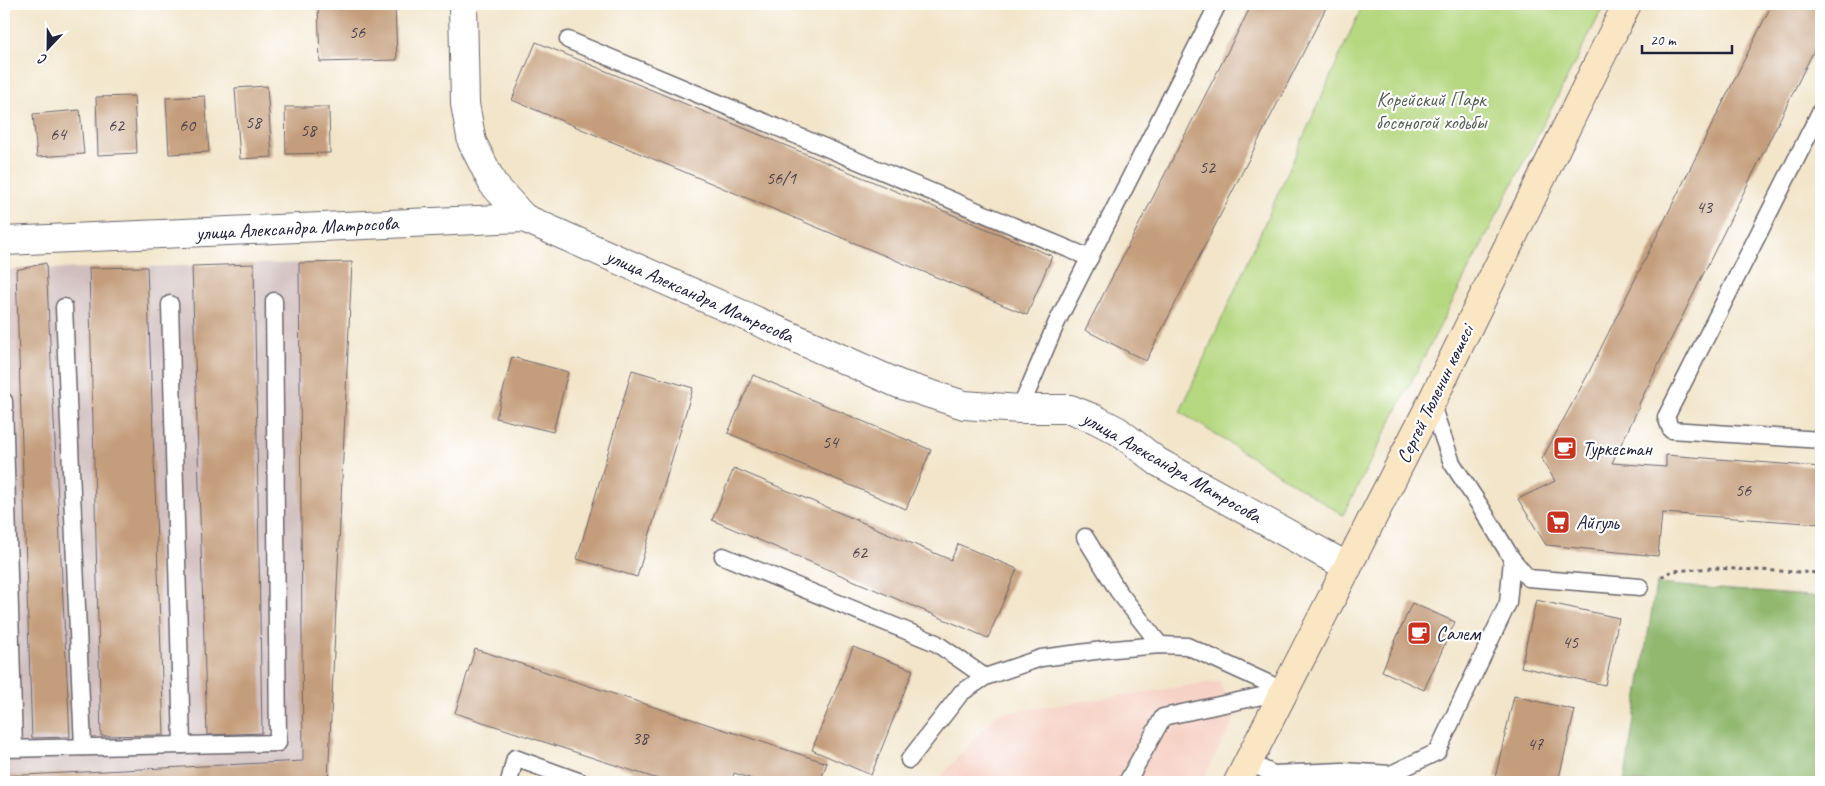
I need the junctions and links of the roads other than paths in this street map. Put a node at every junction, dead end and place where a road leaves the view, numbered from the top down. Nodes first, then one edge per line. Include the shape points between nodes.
1 (463, 4) edge
2 (1218, 4) edge
3 (1627, 4) edge
4 (568, 40) dead end
5 (1821, 110) edge
6 (524, 218) junction
7 (4, 241) edge
8 (1090, 258) junction
9 (274, 301) dead end
10 (170, 304) dead end
11 (64, 306) dead end
12 (4, 401) edge
13 (1431, 403) junction
14 (1020, 410) junction
15 (1821, 440) edge
16 (1085, 537) dead end
17 (723, 556) dead end
18 (1512, 559) junction
19 (1348, 567) junction
20 (1640, 587) road end
21 (1160, 645) junction
22 (985, 677) junction
23 (1285, 691) junction
24 (182, 745) junction
25 (83, 747) junction
26 (9, 748) edge
27 (908, 760) dead end
28 (1243, 772) edge
29 (1273, 774) junction
30 (509, 782) edge
31 (581, 782) edge
32 (1128, 782) edge
33 (1294, 782) edge

1 - 6 street via 465,104 472,142 493,184
2 - 8 lane
3 - 13 main road, Сергей Тюленин көшесі
4 - 8 lane
5 - 15 lane via 1666,417 1671,430
6 - 7 street, улица Александра Матросова
6 - 14 street, улица Александра Матросова via 899,384 964,405
8 - 14 lane via 1056,324
9 - 24 lane via 278,743
10 - 24 lane
11 - 25 lane
12 - 26 lane
13 - 18 lane via 1452,463
13 - 19 main road, Сергей Тюленин көшесі
14 - 19 street, улица Александра Матросова via 1070,410 1095,419 1118,431 1158,462
16 - 21 lane via 1118,591
17 - 22 lane via 936,643
18 - 20 lane via 1528,578
18 - 29 lane via 1508,603 1437,752 1391,774 1342,771
19 - 23 main road, Сергей Тюленин көшесі
21 - 22 lane via 1041,658
21 - 23 lane via 1187,646
22 - 27 lane via 961,693
23 - 28 main road, Сергей Тюленин көшесі
23 - 32 lane via 1163,717
24 - 25 lane
25 - 26 lane
28 - 29 lane
29 - 33 lane
30 - 31 lane via 515,758

